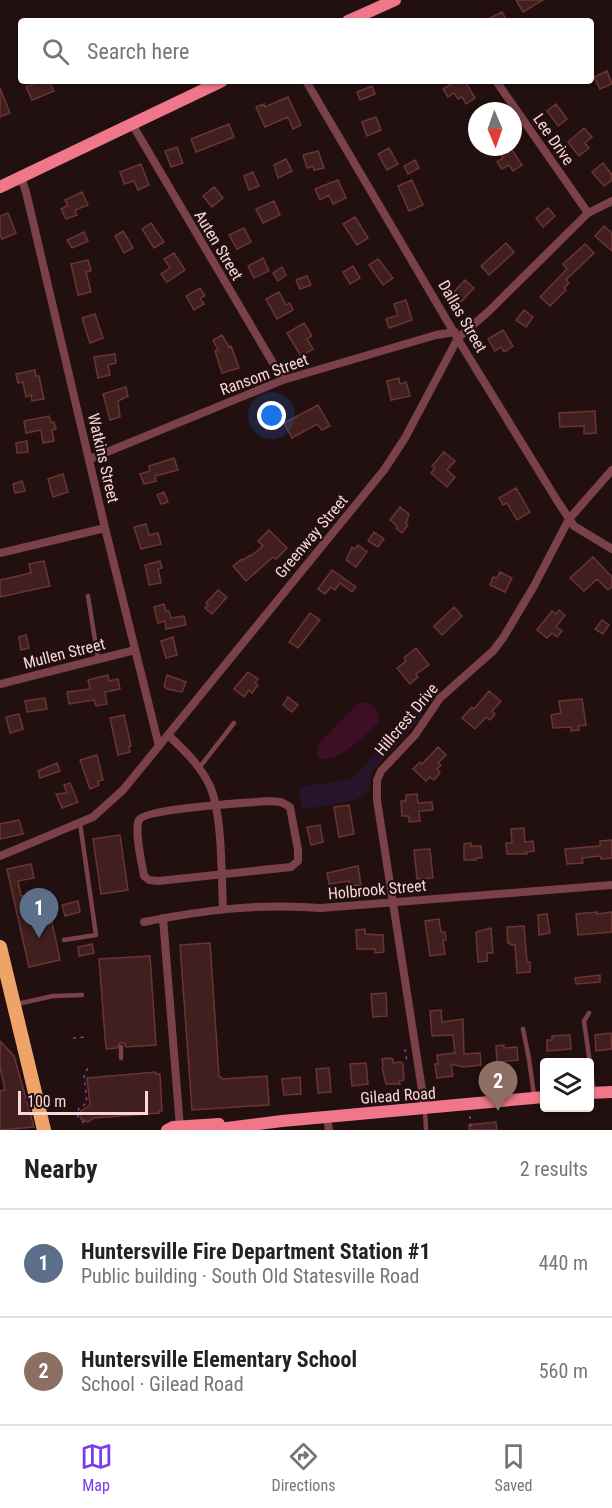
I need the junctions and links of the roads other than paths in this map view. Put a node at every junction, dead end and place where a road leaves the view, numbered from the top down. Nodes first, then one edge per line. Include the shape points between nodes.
1 (395, 0) edge
2 (355, 18) edge
3 (216, 84) edge
4 (308, 84) edge
5 (498, 84) edge
6 (132, 124) junction
7 (21, 177) junction
8 (0, 187) edge
9 (612, 201) edge
10 (588, 213) junction
11 (456, 335) junction
12 (282, 380) junction
13 (90, 459) junction
14 (612, 470) edge
15 (569, 519) junction
16 (105, 528) junction
17 (612, 549) edge
18 (0, 554) edge
19 (88, 596) dead end
20 (135, 650) junction
21 (98, 659) junction
22 (0, 684) edge
23 (234, 723) dead end
24 (168, 735) junction
25 (159, 746) junction
26 (199, 768) junction
27 (216, 806) junction
28 (80, 823) junction
29 (0, 856) edge
30 (221, 874) junction
31 (612, 885) edge
32 (393, 903) junction
33 (223, 908) junction
34 (163, 918) junction
35 (144, 922) dead end
36 (64, 940) dead end
37 (0, 947) edge
38 (4, 980) edge
39 (82, 995) dead end
40 (15, 1004) junction
41 (589, 1013) dead end
42 (523, 1029) dead end
43 (121, 1047) dead end
44 (122, 1058) dead end
45 (588, 1058) edge
46 (612, 1092) edge
47 (594, 1093) edge
48 (539, 1098) edge
49 (424, 1109) junction
50 (327, 1117) junction
51 (253, 1124) junction
52 (173, 1128) edge
53 (44, 1130) edge
54 (211, 1130) edge
55 (329, 1130) edge
56 (426, 1130) edge

1 - 2 main road
3 - 6 main road
4 - 11 street, Dallas Street
5 - 10 street, Lee Drive
6 - 7 main road
6 - 12 street, Auten Street
7 - 8 main road
7 - 13 street, Watkins Street
9 - 10 street, Greenway Street
10 - 11 street, Greenway Street via 489,310
11 - 12 street, Ransom Street
11 - 15 street, Dallas Street
11 - 24 street, Greenway Street via 405,438 384,470
12 - 13 street, Ransom Street
13 - 16 street, Watkins Street
14 - 15 street, Hillcrest Drive
15 - 17 street, Dallas Street
15 - 32 street, Hillcrest Drive via 503,638 440,698 415,735 379,776 377,800
16 - 18 street
16 - 20 street, Watkins Street
19 - 21 lane
20 - 21 street, Mullen Street
20 - 25 street, Watkins Street
21 - 22 street, Mullen Street
23 - 26 lane
24 - 25 street, Greenway Street
24 - 26 street
25 - 28 street, Greenway Street via 112,802
26 - 27 street
27 - 30 street
27 - 30 street via 281,802 290,807 298,850 298,861 291,867
27 - 30 street via 144,815 138,829 144,876 149,880
28 - 29 street, Greenway Street
28 - 36 lane via 96,934
30 - 33 street
31 - 32 street, Holbrook Street
32 - 33 street, Holbrook Street via 321,909
32 - 49 street, Hillcrest Drive
33 - 34 street, Holbrook Street
34 - 35 street, Holbrook Street
34 - 52 street
37 - 38 main road
38 - 40 main road
39 - 40 lane via 52,996
40 - 53 main road
41 - 45 lane via 584,1021
42 - 48 lane
43 - 44 lane
46 - 47 main road
48 - 49 main road, Gilead Road
49 - 50 main road, Gilead Road
49 - 56 lane
50 - 51 main road, Gilead Road
50 - 55 street
51 - 52 main road, Gilead Road
51 - 54 main road, Gilead Road

